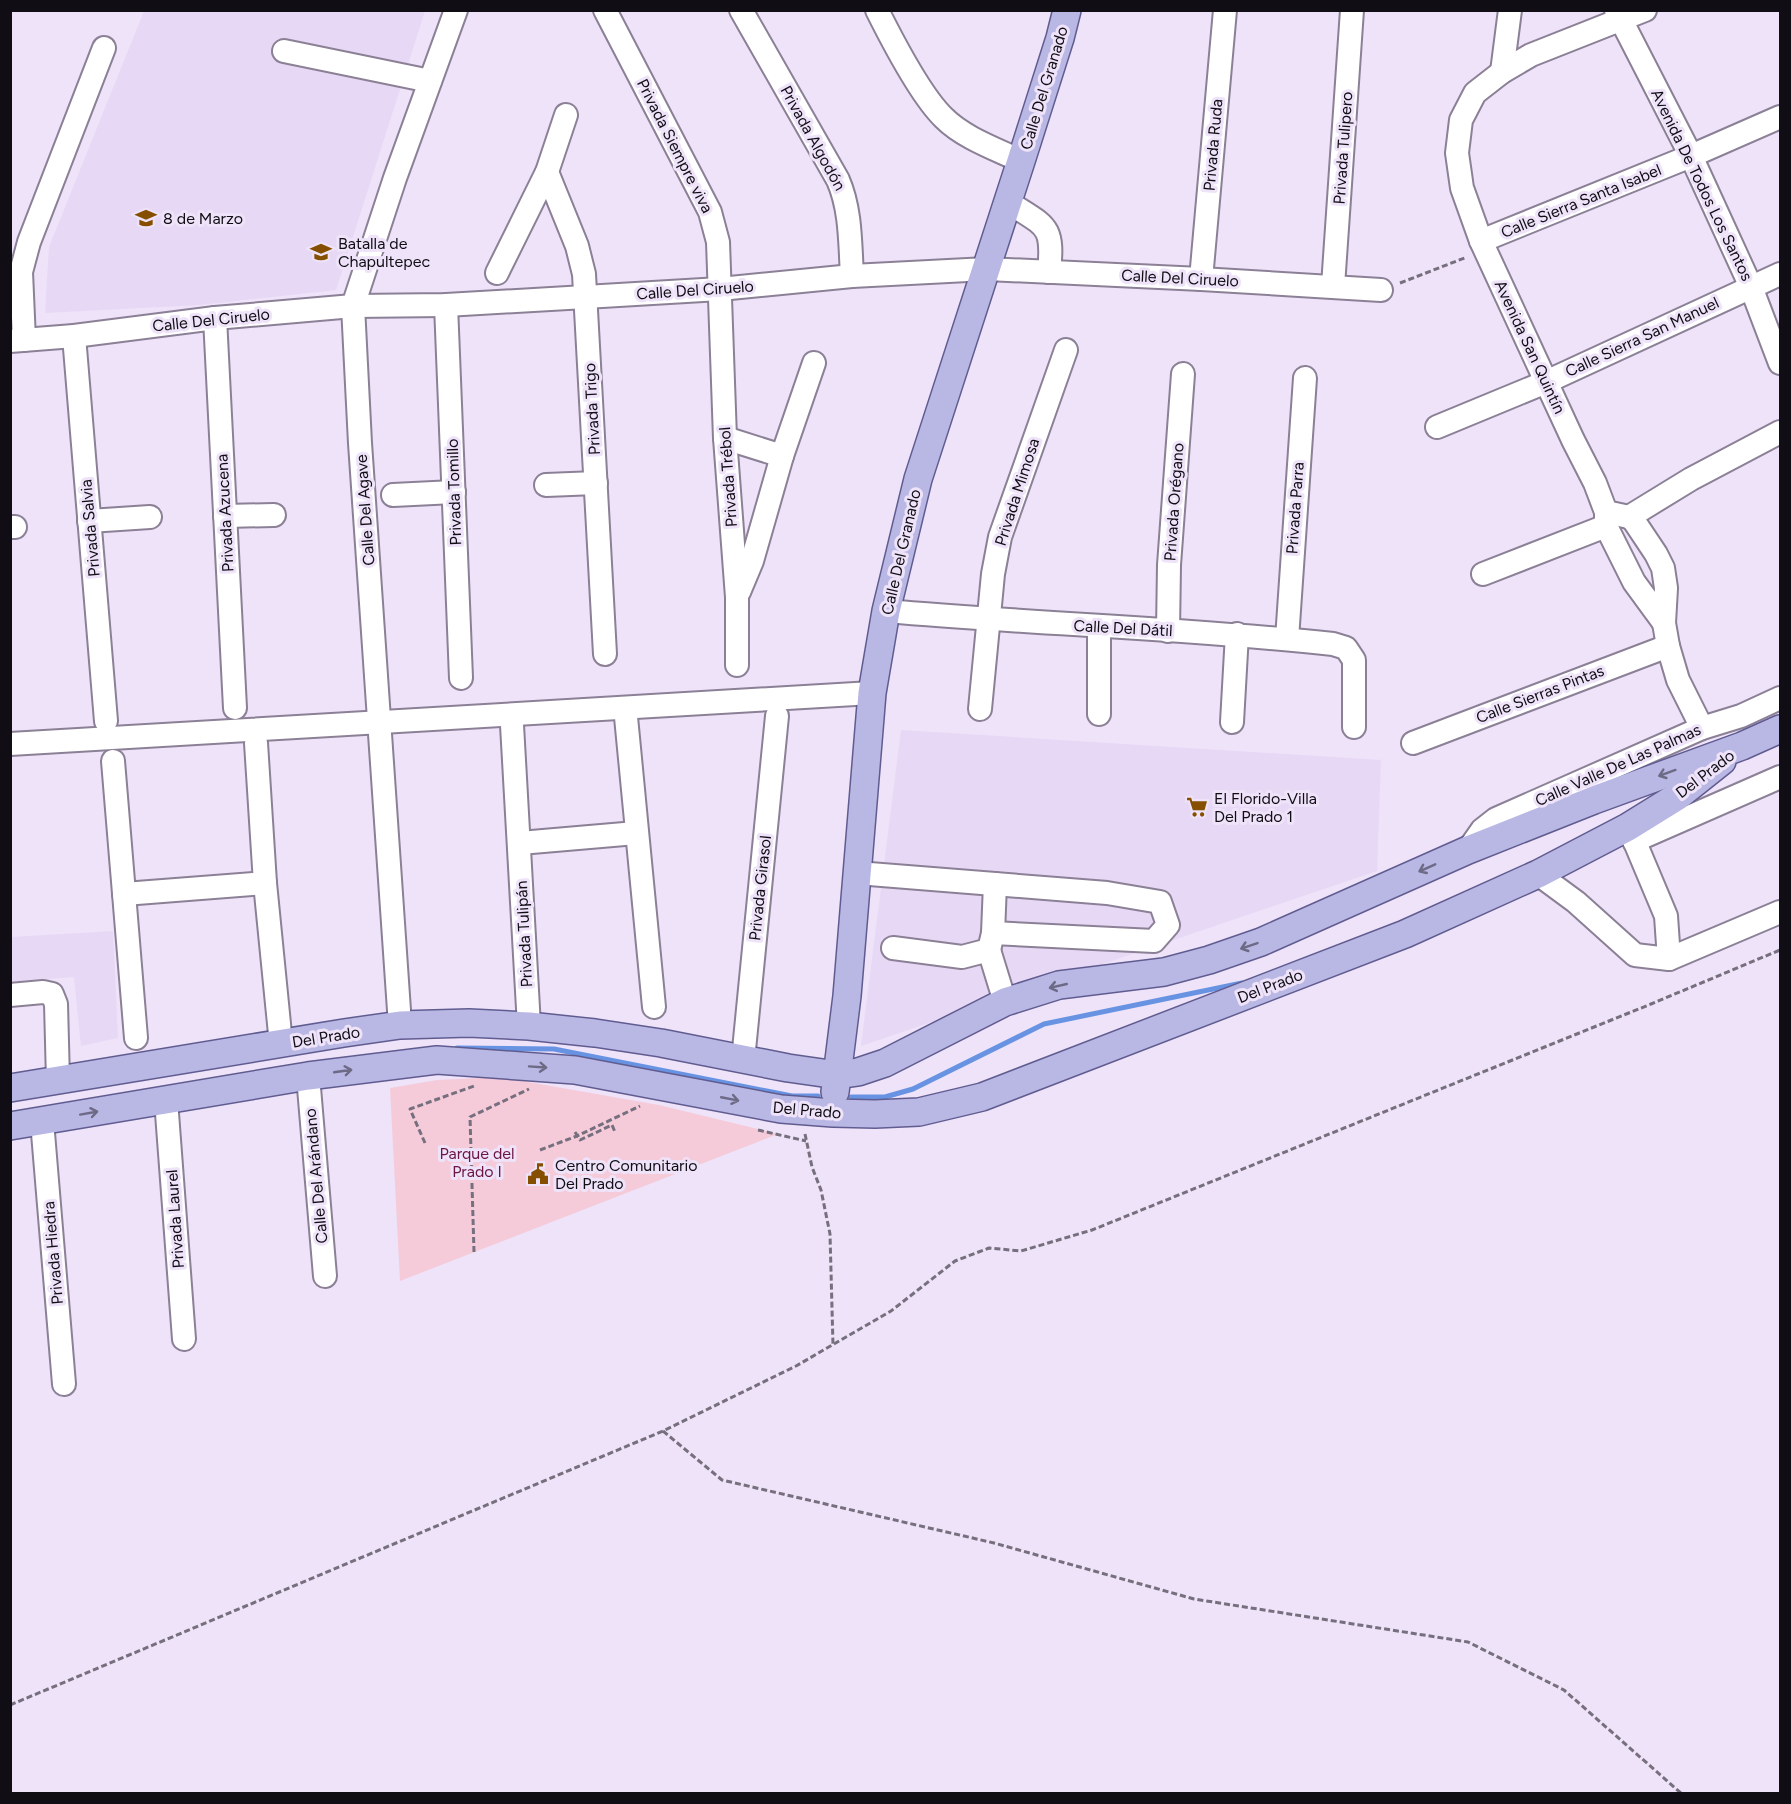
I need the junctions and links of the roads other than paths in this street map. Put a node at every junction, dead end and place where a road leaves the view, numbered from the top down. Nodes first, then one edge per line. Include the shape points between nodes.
1 (456, 10) edge
2 (605, 10) edge
3 (741, 10) edge
4 (877, 10) edge
5 (1067, 10) edge
6 (1225, 10) edge
7 (1352, 10) edge
8 (1510, 10) edge
9 (1645, 10) edge
10 (1618, 16) edge
11 (104, 48) dead end
12 (284, 51) dead end
13 (1502, 72) junction
14 (430, 81) junction
15 (567, 116) dead end
16 (1780, 117) edge
17 (1691, 156) junction
18 (1022, 161) junction
19 (547, 172) junction
20 (1008, 202) junction
21 (1483, 246) junction
22 (987, 269) junction
23 (1049, 272) junction
24 (497, 273) dead end
25 (1780, 274) edge
26 (852, 276) junction
27 (1201, 279) junction
28 (1333, 286) junction
29 (1751, 287) junction
30 (720, 289) junction
31 (1382, 290) road end
32 (585, 297) junction
33 (446, 305) junction
34 (353, 306) junction
35 (215, 318) junction
36 (74, 336) junction
37 (17, 341) edge
38 (1066, 350) dead end
39 (814, 363) dead end
40 (1780, 363) edge
41 (1183, 374) dead end
42 (1305, 378) dead end
43 (1546, 382) junction
44 (1437, 427) dead end
45 (1780, 432) edge
46 (724, 438) junction
47 (782, 456) junction
48 (596, 483) junction
49 (546, 485) dead end
50 (454, 492) junction
51 (393, 495) dead end
52 (274, 514) dead end
53 (225, 516) junction
54 (150, 517) dead end
55 (1629, 517) junction
56 (1606, 519) junction
57 (89, 521) junction
58 (1483, 574) dead end
59 (737, 597) junction
60 (886, 611) junction
61 (988, 620) junction
62 (1664, 623) junction
63 (1100, 627) junction
64 (1168, 631) junction
65 (1237, 634) junction
66 (1287, 639) junction
67 (1668, 646) junction
68 (605, 654) dead end
69 (736, 665) dead end
70 (461, 678) dead end
71 (872, 693) junction
72 (1780, 698) edge
73 (235, 708) dead end
74 (980, 709) dead end
75 (1099, 714) dead end
76 (777, 716) dead end
77 (626, 717) dead end
78 (106, 721) dead end
79 (380, 721) junction
80 (1232, 722) dead end
81 (512, 725) dead end
82 (1354, 727) dead end
83 (1702, 728) junction
84 (1780, 729) edge
85 (256, 743) dead end
86 (1413, 743) dead end
87 (10, 744) edge
88 (1742, 746) junction
89 (112, 761) dead end
90 (1780, 777) edge
91 (636, 833) junction
92 (1632, 834) junction
93 (520, 843) junction
94 (1468, 850) junction
95 (857, 873) junction
96 (1538, 874) junction
97 (265, 883) junction
98 (994, 884) junction
99 (123, 894) junction
100 (1780, 912) edge
101 (991, 941) junction
102 (893, 948) dead end
103 (1669, 959) junction
104 (10, 995) edge
105 (1005, 1002) junction
106 (654, 1007) dead end
107 (400, 1025) junction
108 (529, 1026) junction
109 (136, 1038) dead end
110 (281, 1044) junction
111 (743, 1060) junction
112 (837, 1075) junction
113 (308, 1076) junction
114 (58, 1080) junction
115 (10, 1088) edge
116 (166, 1100) junction
117 (832, 1113) junction
118 (42, 1121) junction
119 (10, 1126) edge
120 (325, 1276) dead end
121 (184, 1339) dead end
122 (64, 1384) dead end

1 - 14 street, Calle Del Agave
2 - 30 street, Privada Siempre viva via 710,212 718,242
3 - 26 street, Privada Algodón via 845,196
4 - 18 street via 925,94 944,118
5 - 18 main road, Calle Del Granado
6 - 27 street, Privada Ruda
7 - 28 street, Privada Tulipero
8 - 13 street
9 - 10 street, Avenida San Quintín
10 - 13 street, Avenida San Quintín
10 - 17 street, Avenida De Todos Los Santos
11 - 37 street via 29,242 21,272
12 - 14 street
13 - 21 street, Avenida San Quintín via 1475,93 1461,120 1457,153 1462,188
14 - 34 street, Calle Del Agave
15 - 19 street
16 - 17 street, Calle Sierra Santa Isabel
17 - 21 street, Calle Sierra Santa Isabel
17 - 29 street, Avenida De Todos Los Santos
18 - 20 main road, Calle Del Granado
19 - 24 street
19 - 32 street, Privada Trigo via 578,246
20 - 22 main road, Calle Del Granado
20 - 23 street via 1048,232 1052,246
21 - 43 street, Avenida San Quintín
22 - 23 street, Calle Del Ciruelo
22 - 26 street, Calle Del Ciruelo
22 - 60 main road, Calle Del Granado via 918,479
23 - 27 street, Calle Del Ciruelo
25 - 29 street, Calle Sierra San Manuel
26 - 30 street, Calle Del Ciruelo
27 - 28 street, Calle Del Ciruelo
28 - 31 street, Calle Del Ciruelo
29 - 40 street, Avenida De Todos Los Santos
29 - 43 street, Calle Sierra San Manuel
30 - 32 street, Calle Del Ciruelo
30 - 46 street, Privada Trébol
32 - 33 street, Calle Del Ciruelo
32 - 48 street, Privada Trigo
33 - 34 street, Calle Del Ciruelo
33 - 50 street, Privada Tomillo
34 - 35 street, Calle Del Ciruelo
34 - 79 street, Calle Del Agave
35 - 36 street, Calle Del Ciruelo
35 - 53 street, Privada Azucena
36 - 37 street, Calle Del Ciruelo
36 - 57 street, Privada Salvia
38 - 61 street, Privada Mimosa via 1000,537
39 - 47 street
41 - 64 street, Privada Orégano
42 - 66 street, Privada Parra
43 - 44 street, Calle Sierra San Manuel
43 - 56 street, Avenida San Quintín via 1595,483
45 - 55 street
46 - 47 street
46 - 59 street, Privada Trébol
47 - 59 street via 752,561
48 - 49 street
48 - 68 street, Privada Trigo
50 - 51 street
50 - 70 street, Privada Tomillo
52 - 53 street
53 - 73 street, Privada Azucena
54 - 57 street
55 - 56 street
55 - 62 street via 1663,568
56 - 58 street
56 - 62 street, Avenida San Quintín via 1635,582
57 - 78 street, Privada Salvia
59 - 69 street, Privada Trébol
60 - 61 street, Calle Del Dátil
60 - 71 main road, Calle Del Granado
61 - 63 street, Calle Del Dátil
61 - 74 street, Privada Mimosa
62 - 67 street
63 - 64 street, Calle Del Dátil
63 - 75 street
64 - 65 street, Calle Del Dátil
65 - 66 street, Calle Del Dátil
65 - 80 street
66 - 82 street, Calle Del Dátil via 1346,648 1354,660
67 - 83 street via 1678,680
67 - 86 street, Calle Sierras Pintas
71 - 79 street
71 - 95 main road, Calle Del Granado
72 - 83 street, Calle Valle De Las Palmas
76 - 111 street, Privada Girasol
77 - 91 street
79 - 87 street
79 - 107 street, Calle Del Agave
81 - 93 street, Privada Tulipán
83 - 94 street, Calle Valle De Las Palmas via 1496,819 1482,830
84 - 88 main road
85 - 97 street
88 - 92 main road, Del Prado
88 -> 94 main road, Del Prado
89 - 99 street
90 - 92 street
91 - 93 street
91 - 106 street
92 - 96 main road, Del Prado
92 - 103 street via 1666,915
93 - 108 street, Privada Tulipán
94 -> 105 main road, Del Prado via 1261,942 1209,960 1164,972 1059,985
95 - 98 street
95 - 112 main road, Calle Del Granado
96 - 103 street via 1635,955
96 - 117 main road, Del Prado via 1405,934 982,1097 919,1112
97 - 99 street
97 - 110 street
98 - 101 street
98 - 101 street via 1107,893 1160,902 1168,925 1154,941
99 - 109 street
100 - 103 street
101 - 102 street via 962,957
101 - 105 street
104 - 114 street via 52,994 56,1004
105 - 112 main road, Del Prado via 885,1063
107 - 108 main road, Del Prado
107 - 110 main road, Del Prado
108 - 111 main road, Del Prado via 650,1041
110 - 114 main road, Del Prado
111 - 112 main road, Del Prado
112 - 117 main road, Calle Del Granado
113 - 116 main road, Del Prado
113 -> 117 main road, Del Prado via 437,1060 538,1067 575,1070 781,1109
113 - 120 street, Calle Del Arándano
114 - 115 main road, Del Prado
118 -> 116 main road, Del Prado
116 - 121 street, Privada Laurel
118 - 119 main road, Del Prado
118 - 122 street, Privada Hiedra

